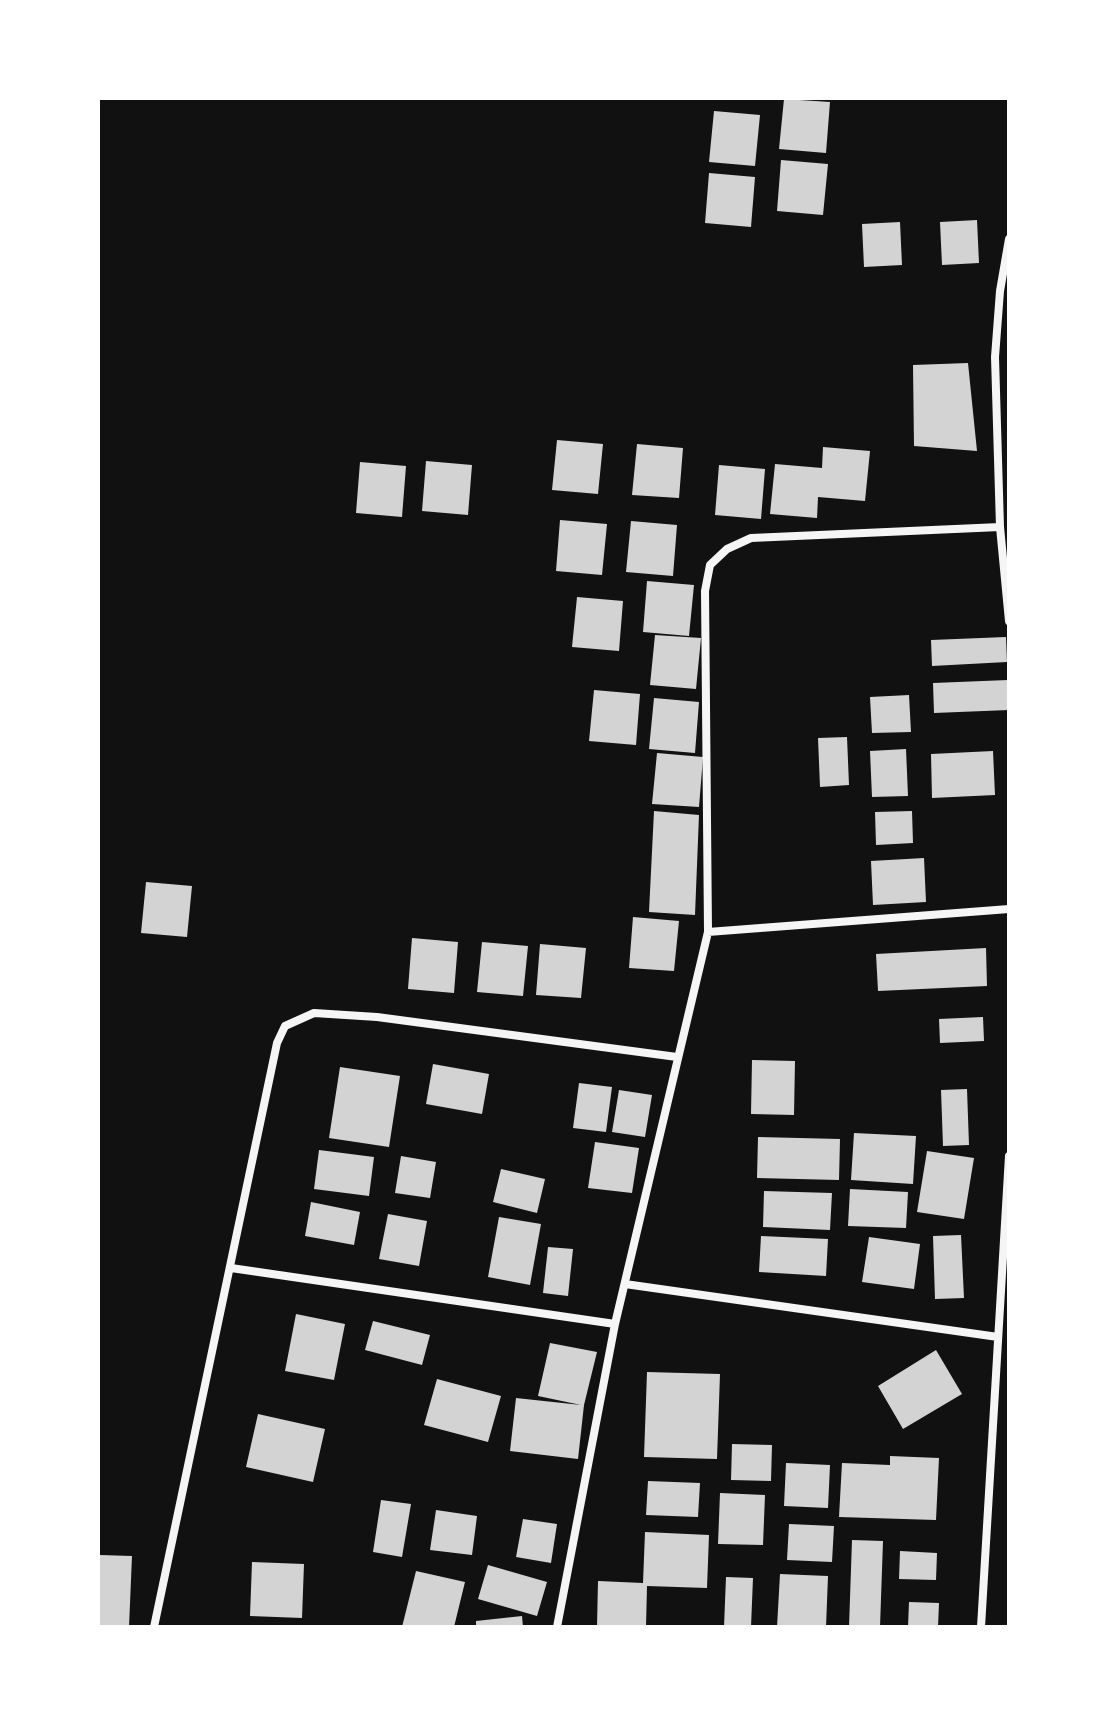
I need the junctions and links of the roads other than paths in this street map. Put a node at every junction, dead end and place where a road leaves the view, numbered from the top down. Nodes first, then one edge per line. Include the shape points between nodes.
1 (1009, 239) edge
2 (1000, 527) junction
3 (1009, 621) edge
4 (1009, 909) edge
5 (708, 932) junction
6 (677, 1057) junction
7 (1009, 1156) edge
8 (231, 1268) junction
9 (625, 1284) junction
10 (615, 1324) junction
11 (998, 1337) junction
12 (154, 1627) edge
13 (557, 1627) edge
14 (981, 1627) edge

1 - 2 street via 995,357
2 - 3 street
2 - 5 street via 751,538 727,549 710,565 705,591
4 - 5 street
5 - 6 street
6 - 8 street via 377,1017 299,1017 285,1026 277,1043
6 - 9 street
7 - 11 street
8 - 10 street
8 - 12 street
9 - 10 street
9 - 11 street
10 - 13 street
11 - 14 street

